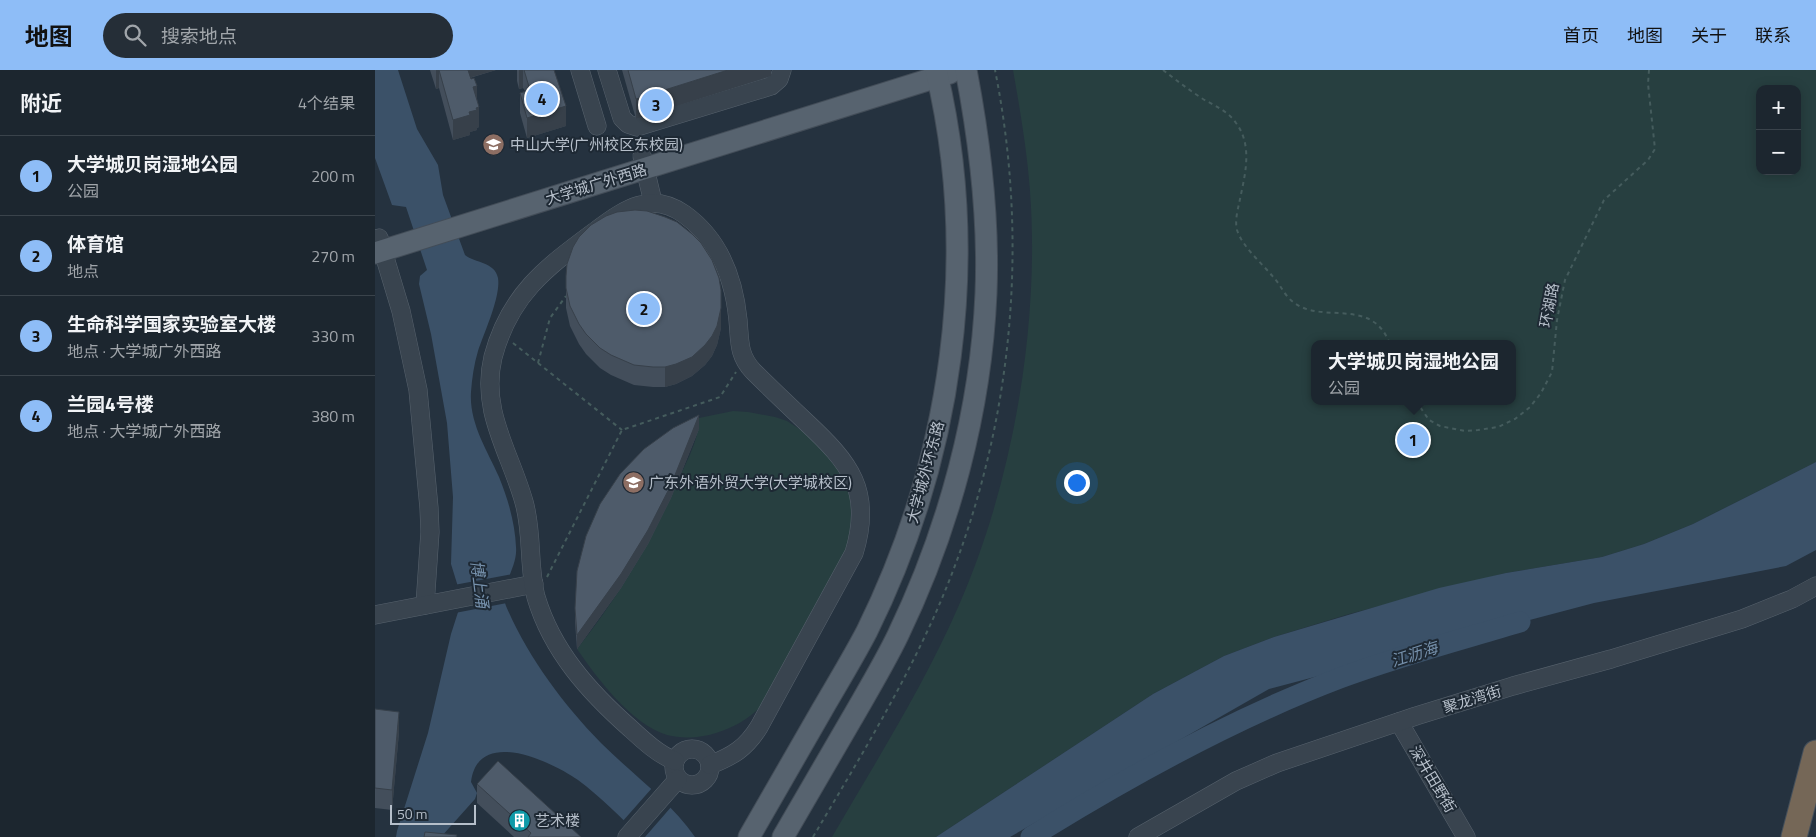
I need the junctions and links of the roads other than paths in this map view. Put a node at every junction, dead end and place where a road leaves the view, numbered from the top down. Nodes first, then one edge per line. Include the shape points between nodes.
1 (579, 70) edge
2 (607, 70) edge
3 (782, 70) edge
4 (916, 70) edge
5 (961, 70) edge
6 (966, 70) edge
7 (937, 74) edge
8 (622, 117) junction
9 (643, 162) junction
10 (653, 202) junction
11 (378, 245) edge
12 (1816, 586) edge
13 (535, 591) junction
14 (425, 605) junction
15 (375, 615) edge
16 (1399, 722) junction
17 (1816, 753) edge
18 (675, 761) junction
19 (710, 765) junction
20 (678, 779) junction
21 (628, 835) edge
22 (749, 837) edge
23 (783, 837) edge
24 (1138, 837) edge
25 (1467, 837) edge
26 (1794, 837) edge

1 - 8 street via 591,128
2 - 8 street
3 - 8 street via 779,79 771,86 640,126 632,126
4 - 9 main road, 大学城广外西路
5 - 7 main road, 大学城广外西路
6 - 23 main road, 大学城外环东路 via 985,202 987,251 983,334 967,438 939,537 898,635
7 - 9 main road, 大学城广外西路
7 - 22 main road, 大学城外环东路 via 949,132 957,269 950,361 938,431 897,565 867,631
9 - 10 street
9 - 11 main road, 大学城广外西路
10 - 13 street via 618,214 555,262 518,300 501,334 490,372 490,398 493,415 525,503
10 - 19 street via 668,205 685,215 701,230 722,259 734,293 743,360 836,452 856,484 862,514 859,536 846,570 757,731 736,753
11 - 14 street via 401,311 418,390 430,532
12 - 16 street, 聚龙湾街 via 1742,619
13 - 14 street via 516,588
13 - 18 street via 551,634 577,676 608,709 661,754
14 - 15 street
16 - 24 street, 聚龙湾街 via 1264,768
16 - 25 street, 深井田野街
17 - 26 highway
18 - 19 street via 679,754 691,749 704,753
18 - 20 street via 674,772
19 - 20 street via 707,777 698,785 689,785
20 - 21 street

